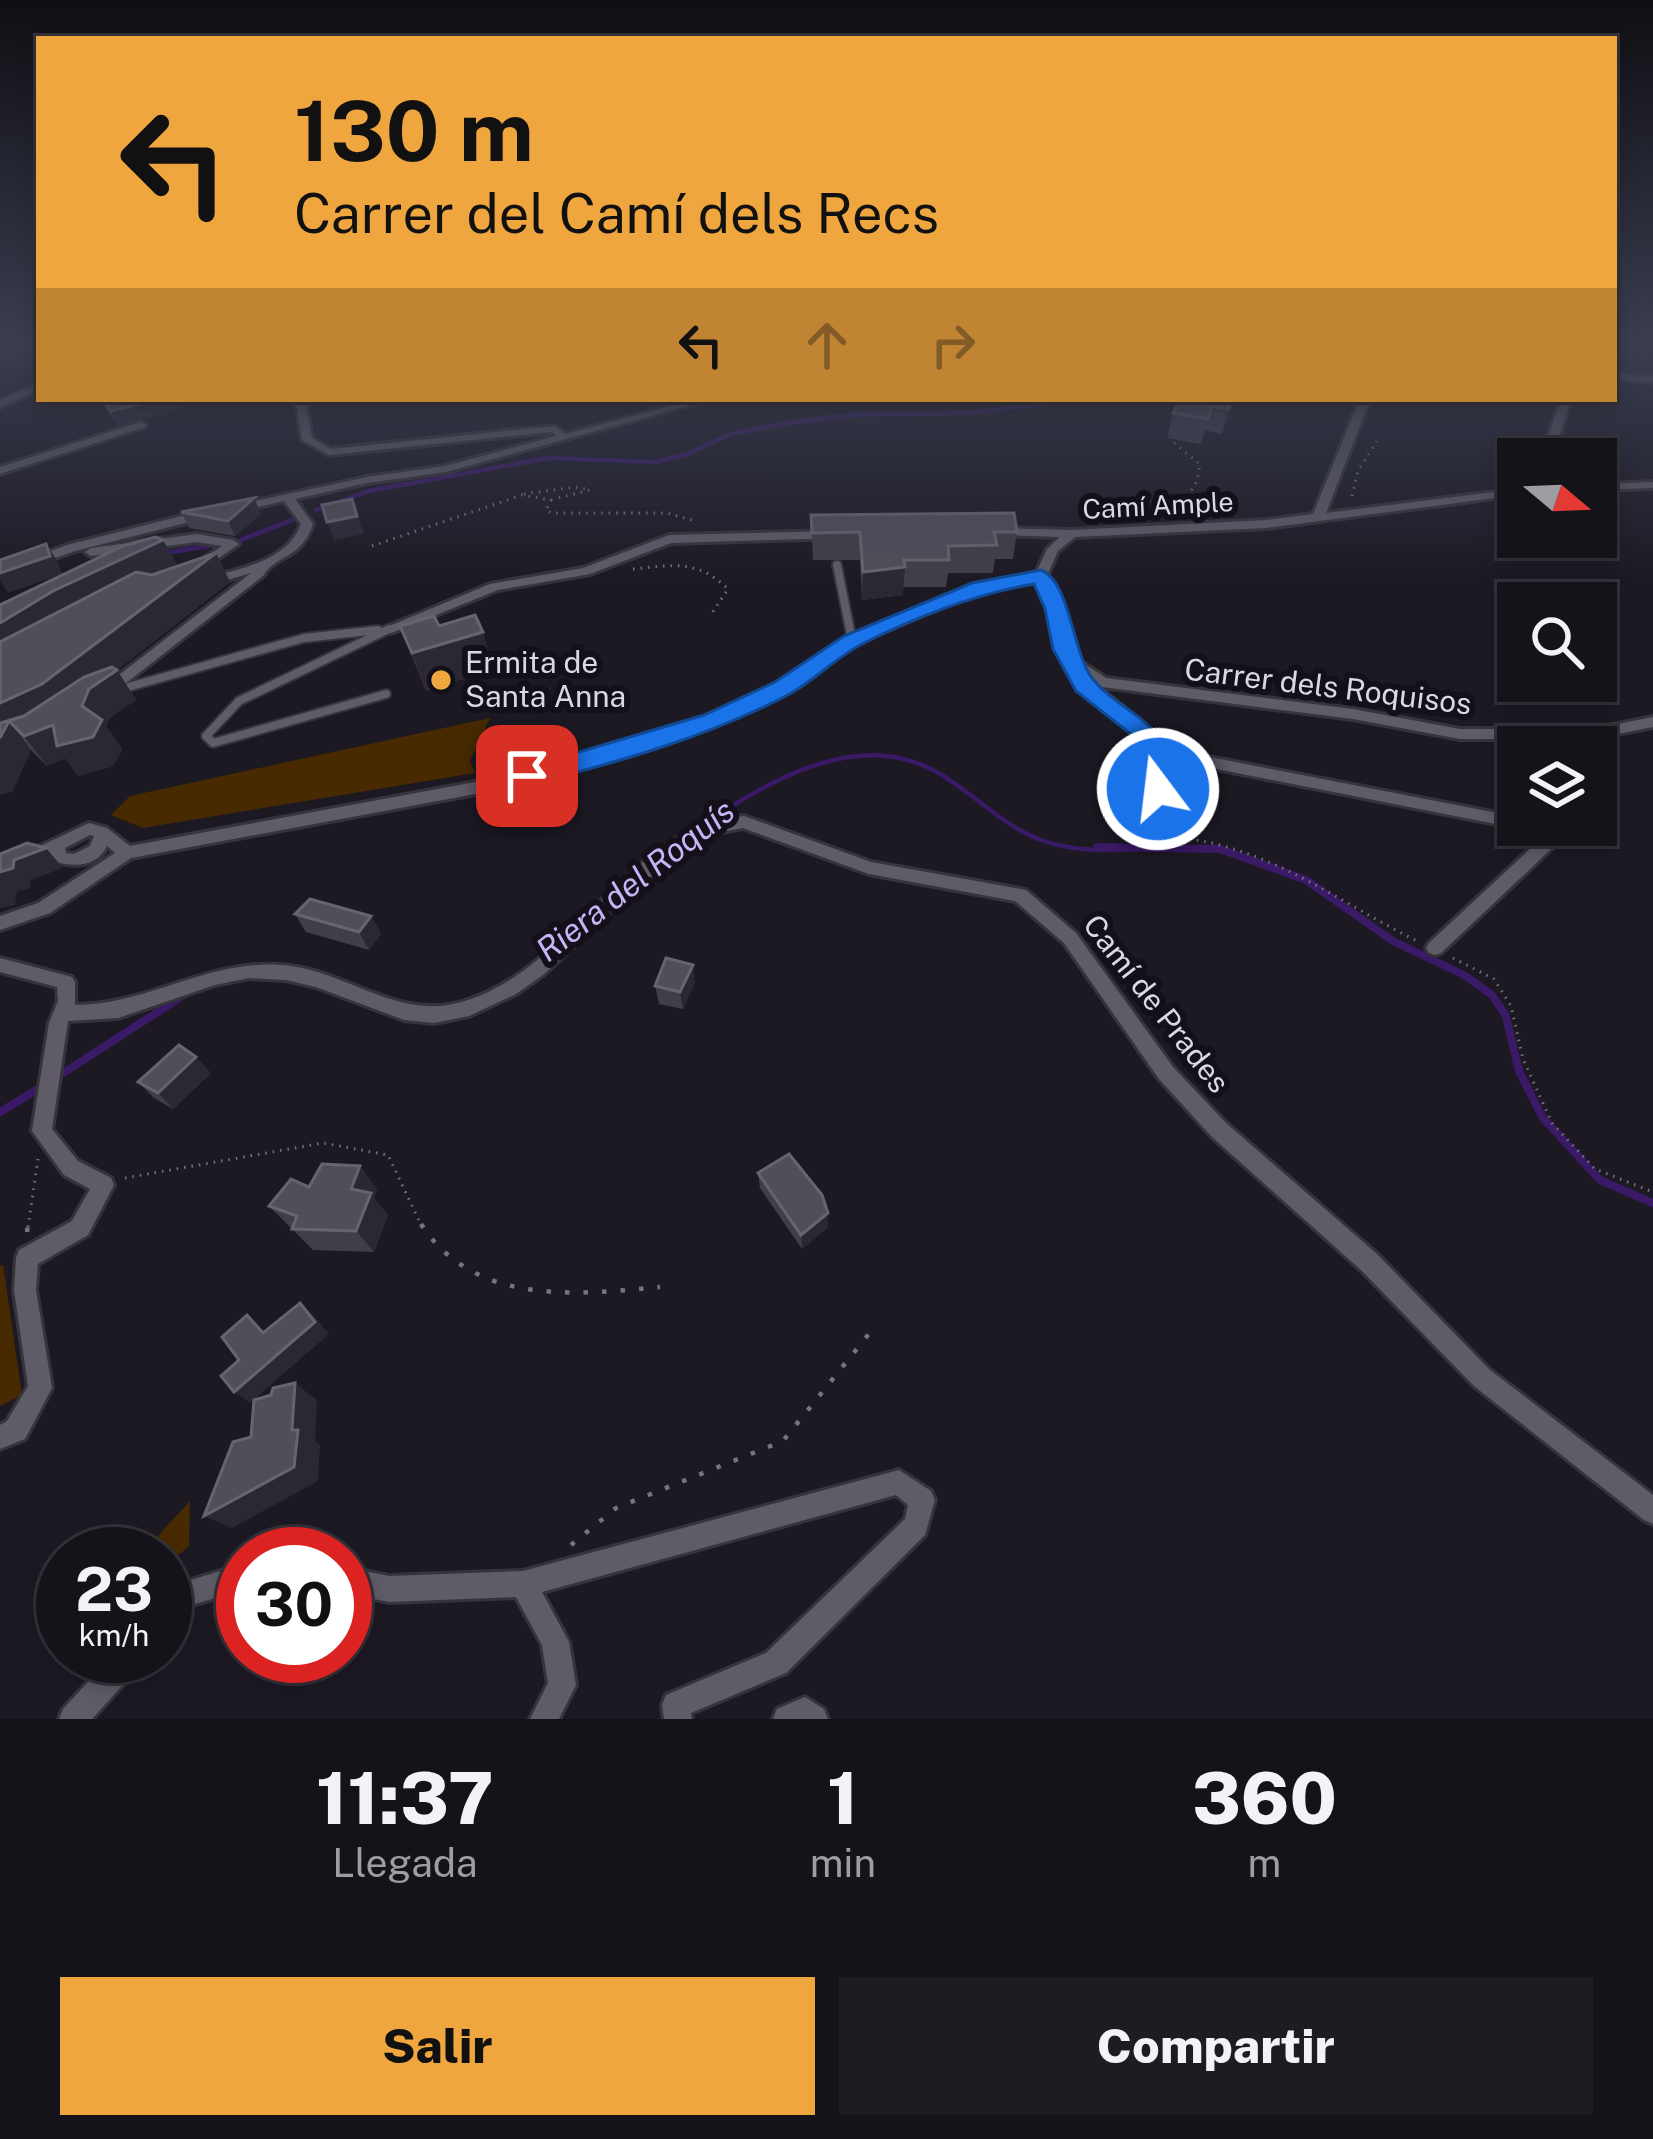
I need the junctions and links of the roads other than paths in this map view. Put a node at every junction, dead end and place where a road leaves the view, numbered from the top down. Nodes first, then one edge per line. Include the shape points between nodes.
1 (307, 422) edge
2 (623, 422) edge
3 (1356, 422) edge
4 (141, 425) dead end
5 (565, 438) junction
6 (0, 471) edge
7 (1653, 484) edge
8 (1617, 487) edge
9 (1497, 495) edge
10 (288, 498) junction
11 (1319, 515) dead end
12 (974, 530) edge
13 (845, 534) edge
14 (1072, 535) junction
15 (30, 563) junction
16 (262, 563) junction
17 (837, 565) dead end
18 (192, 572) edge
19 (0, 574) edge
20 (1041, 576) junction
21 (182, 590) edge
22 (389, 629) junction
23 (852, 640) junction
24 (1073, 662) junction
25 (386, 694) dead end
26 (101, 697) joint
27 (1653, 722) edge
28 (1152, 751) junction
29 (1497, 819) edge
30 (1178, 821) road end
31 (104, 835) junction
32 (1544, 846) edge
33 (127, 853) junction
34 (62, 854) junction
35 (0, 872) edge
36 (65, 895) junction
37 (0, 923) edge
38 (1435, 948) road end
39 (0, 965) edge
40 (63, 1013) junction
41 (0, 1437) edge
42 (1653, 1510) edge
43 (523, 1584) junction
44 (372, 1586) edge
45 (106, 1683) edge
46 (73, 1719) edge
47 (544, 1719) edge
48 (678, 1719) edge
49 (787, 1719) edge
50 (814, 1719) edge

1 - 5 street via 307,440 329,452 554,429
2 - 5 street
3 - 11 street
4 - 6 street
5 - 10 street
7 - 8 street
9 - 14 street, Camí Ample via 1348,515
10 - 15 street via 160,524
10 - 16 street via 307,524 305,537
12 - 14 street
13 - 22 street via 649,544 586,571 495,587
14 - 20 street, Camí Ample via 1053,549
15 - 18 street via 168,540 233,544
15 - 19 street
16 - 21 street
16 - 26 street
17 - 23 lane
20 - 23 street via 979,587
20 - 24 street
22 - 25 lane via 239,701 206,736 213,743
22 - 26 lane via 304,638
23 - 33 street via 783,688 609,756
24 - 27 street, Carrer dels Roquisos via 1102,682 1460,734 1592,734
24 - 28 street via 1084,685 1142,730
28 - 29 street
28 - 30 street via 1158,789
31 - 33 street
31 - 34 street via 91,855
31 - 34 street via 81,830
32 - 38 street
33 - 36 street
34 - 35 street
34 - 36 street
36 - 37 street
39 - 40 street via 66,982
40 - 41 street via 43,1130 71,1168 104,1185 80,1228 27,1258 40,1388 16,1430
40 - 42 street, Camí de Prades via 116,1011 249,971 303,974 387,1012 468,1012 514,987 640,875 723,821 868,868 1020,895 1070,938 1166,1073 1219,1130 1369,1262 1482,1378
43 - 44 street
43 - 47 street via 555,1642 562,1685
43 - 48 street via 899,1482 922,1501 916,1526 776,1663 676,1705
45 - 46 street
49 - 50 street via 805,1711

